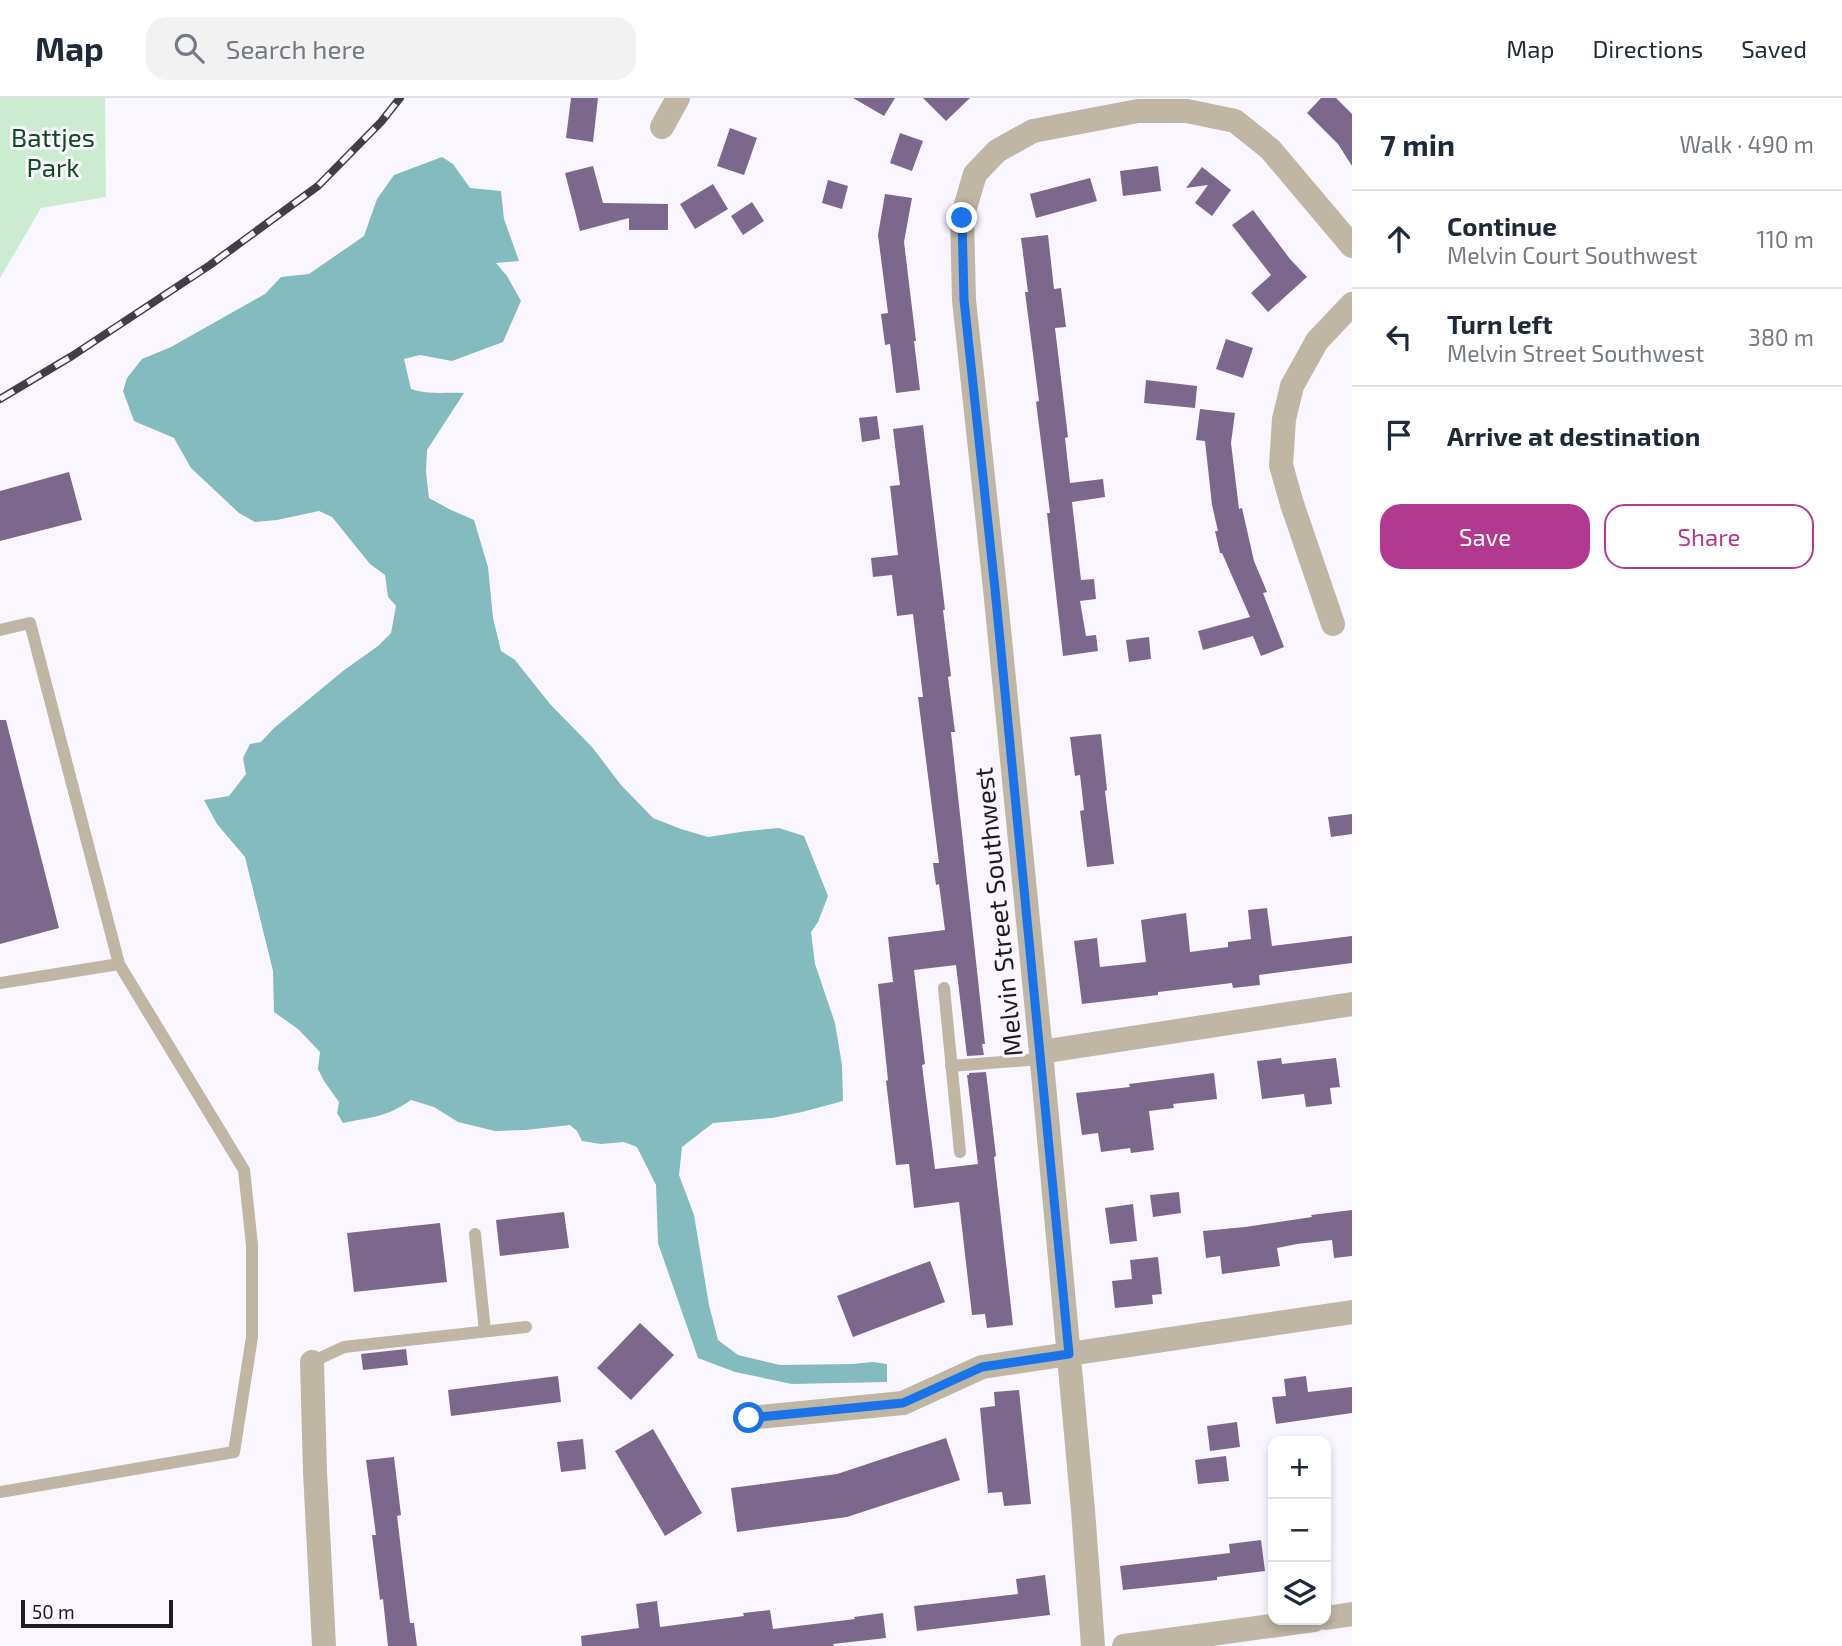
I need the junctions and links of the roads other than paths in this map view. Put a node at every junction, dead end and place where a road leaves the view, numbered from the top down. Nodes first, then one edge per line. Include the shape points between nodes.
1 (678, 98) edge
2 (662, 127) dead end
3 (1352, 246) edge
4 (1352, 304) edge
5 (1333, 624) dead end
6 (0, 630) edge
7 (119, 964) junction
8 (0, 983) edge
9 (944, 988) dead end
10 (1352, 1004) edge
11 (1042, 1056) junction
12 (951, 1066) junction
13 (960, 1153) dead end
14 (475, 1234) dead end
15 (1352, 1312) edge
16 (526, 1326) dead end
17 (485, 1331) junction
18 (1069, 1354) junction
19 (312, 1362) joint
20 (749, 1418) dead end
21 (0, 1492) edge
22 (1352, 1614) edge
23 (1331, 1617) edge
24 (1277, 1625) edge
25 (324, 1646) edge
26 (1093, 1646) edge
27 (1124, 1646) edge

1 - 2 street
3 - 11 street, Melvin Street Southwest via 1270,149 1235,121 1188,111 1138,111 1033,131 997,150 975,174 962,218 964,300
4 - 5 street via 1317,341 1292,386 1281,465
6 - 7 lane via 30,623
7 - 8 lane
7 - 21 lane via 244,1170 252,1245 251,1337 234,1452
9 - 12 lane
10 - 11 street
11 - 12 lane
11 - 18 street, Melvin Street Southwest
12 - 13 lane
14 - 17 lane
15 - 18 street
16 - 17 lane
17 - 19 lane via 344,1347
18 - 20 street via 982,1367 903,1403
18 - 26 street, Melvin Street Southwest
19 - 25 street
22 - 23 street
24 - 27 street

